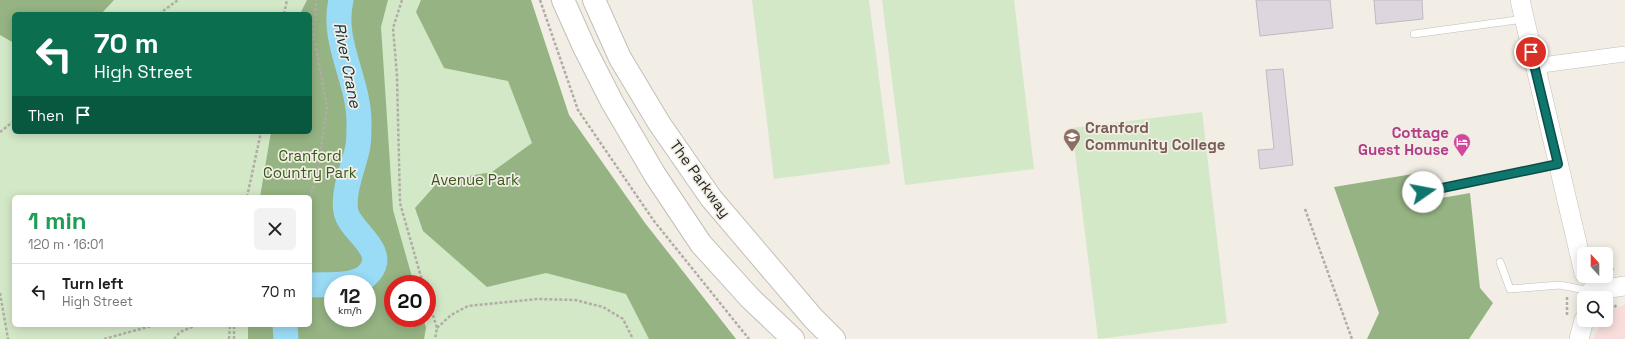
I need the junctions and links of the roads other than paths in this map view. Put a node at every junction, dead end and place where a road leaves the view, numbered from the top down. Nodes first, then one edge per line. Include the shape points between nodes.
1 (563, 0) edge
2 (594, 0) edge
3 (1520, 0) edge
4 (1524, 19) junction
5 (1414, 34) dead end
6 (1625, 54) edge
7 (1534, 66) junction
8 (1558, 164) junction
9 (1423, 192) dead end
10 (1578, 247) edge
11 (1500, 262) dead end
12 (1588, 288) edge
13 (1622, 295) edge
14 (1576, 319) edge
15 (793, 339) edge
16 (834, 339) edge
17 (1579, 339) edge

1 - 15 highway via 612,102 667,194 701,244 750,298
2 - 16 highway, The Parkway via 624,64 659,123 711,198 813,318
3 - 4 street
4 - 5 lane
4 - 7 street
6 - 7 street
7 - 8 street
8 - 9 lane
8 - 10 street
11 - 12 lane via 1510,289 1560,285
12 - 13 street
14 - 17 street

